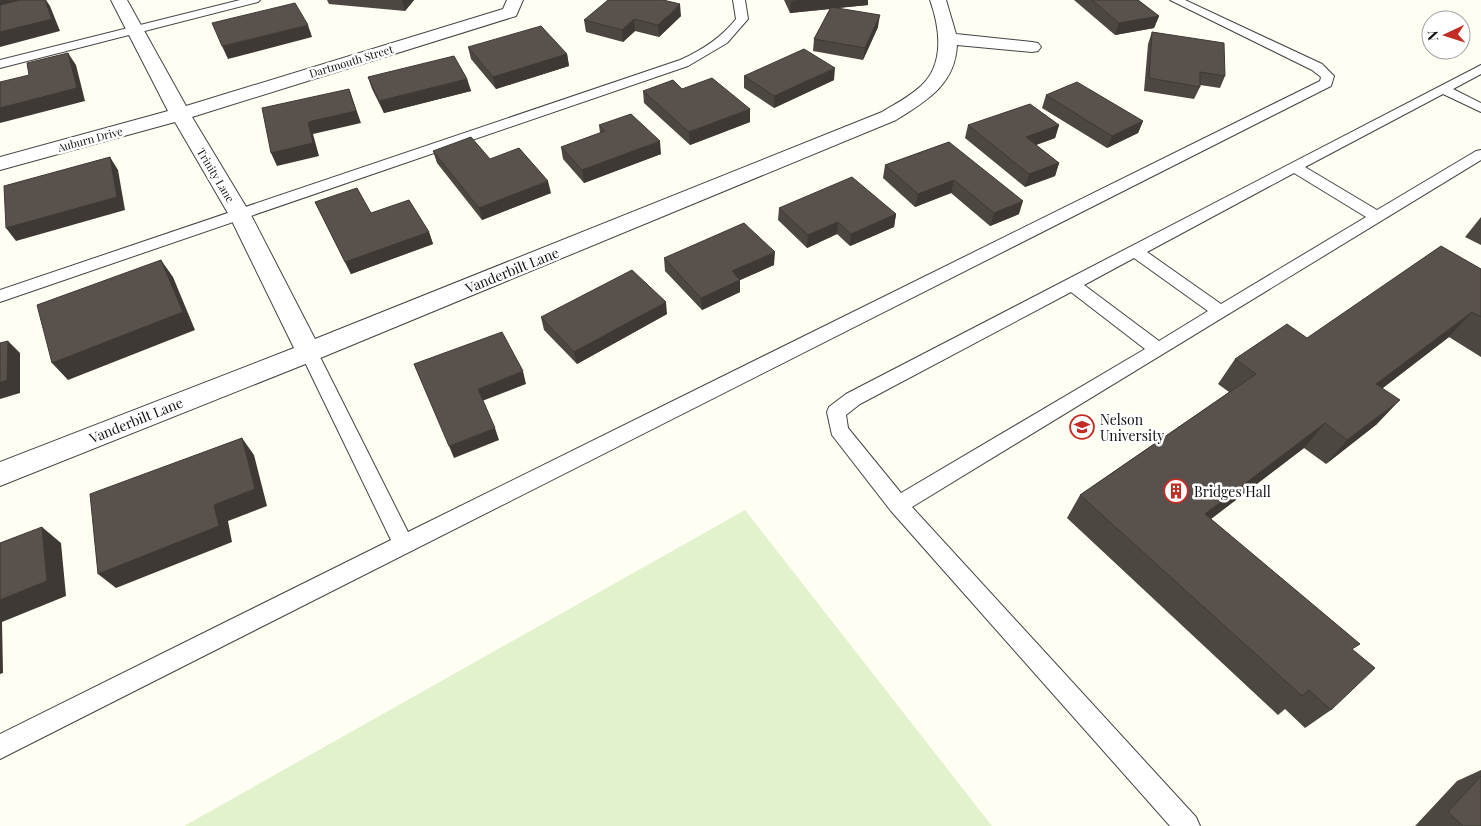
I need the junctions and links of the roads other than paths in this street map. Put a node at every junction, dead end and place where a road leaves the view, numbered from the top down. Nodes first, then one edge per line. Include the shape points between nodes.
1 (119, 0) edge
2 (254, 0) edge
3 (515, 0) edge
4 (739, 0) edge
5 (938, 0) edge
6 (1176, 0) edge
7 (134, 29) junction
8 (948, 39) junction
9 (1032, 47) dead end
10 (0, 64) edge
11 (1481, 68) edge
12 (1442, 89) junction
13 (1481, 108) edge
14 (180, 114) junction
15 (1481, 154) edge
16 (0, 164) edge
17 (1294, 167) junction
18 (240, 215) junction
19 (1377, 218) junction
20 (1135, 251) junction
21 (1072, 284) junction
22 (0, 296) edge
23 (1221, 312) junction
24 (1158, 350) junction
25 (309, 352) junction
26 (0, 474) edge
27 (898, 505) junction
28 (404, 545) junction
29 (0, 747) edge
30 (1187, 826) edge

1 - 7 street, Trinity Lane
2 - 7 lane
3 - 14 street, Dartmouth Street via 510,12
4 - 18 lane via 742,20 731,35 710,51 684,63
5 - 8 street, Vanderbilt Lane
6 - 28 lane via 1317,67 1328,76 1326,83
7 - 10 lane
7 - 14 street, Trinity Lane
8 - 9 street
8 - 25 street, Vanderbilt Lane via 944,70 928,90 889,116
11 - 12 lane
12 - 13 lane
12 - 17 lane
14 - 16 street, Auburn Drive
14 - 18 street, Trinity Lane
15 - 19 lane
17 - 19 lane
17 - 20 lane
18 - 22 lane
18 - 25 street, Trinity Lane
19 - 23 lane
20 - 21 lane
20 - 23 lane
21 - 24 lane
21 - 27 lane via 836,412 839,430
23 - 24 lane
24 - 27 lane
25 - 26 street, Vanderbilt Lane
25 - 28 lane
27 - 30 lane
28 - 29 lane

